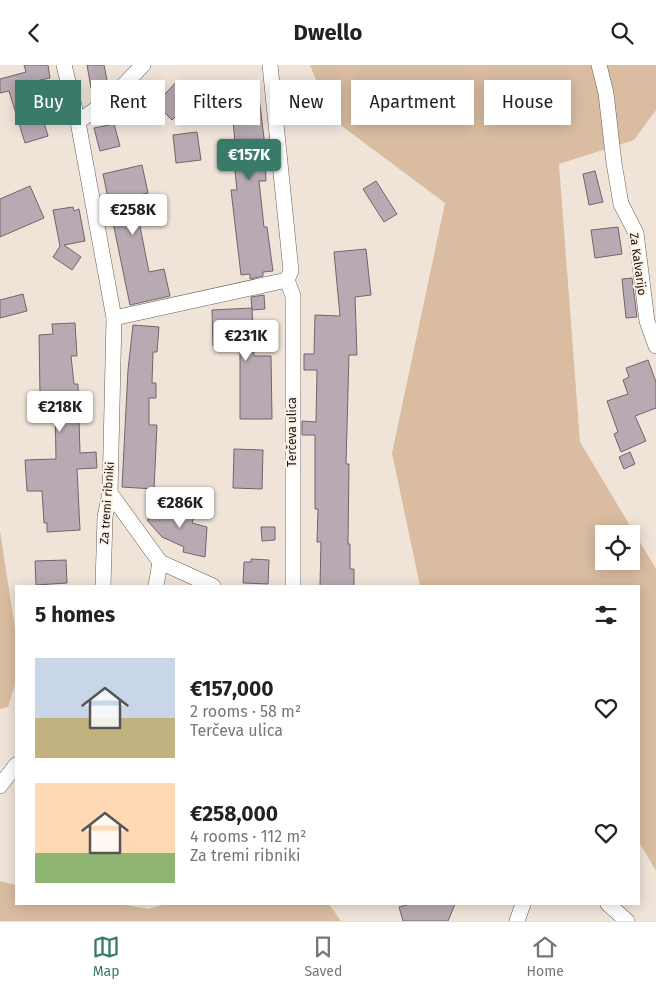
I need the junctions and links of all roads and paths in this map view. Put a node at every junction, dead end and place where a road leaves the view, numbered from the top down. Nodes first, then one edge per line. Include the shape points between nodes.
1 (64, 65) edge
2 (143, 65) edge
3 (270, 65) edge
4 (599, 65) edge
5 (68, 80) edge
6 (81, 120) edge
7 (79, 125) edge
8 (288, 280) junction
9 (114, 318) junction
10 (656, 346) edge
11 (110, 493) junction
12 (160, 562) junction
13 (103, 585) edge
14 (156, 585) edge
15 (211, 585) edge
16 (293, 585) edge
17 (15, 766) edge
18 (0, 786) edge
19 (523, 905) edge
20 (609, 905) edge
21 (517, 921) edge
22 (627, 921) edge

1 - 5 street, Za tremi ribniki
2 - 6 street via 111,98
3 - 8 street, Terčeva ulica via 291,271
4 - 10 street, Za Kalvarijo via 606,93 621,204 636,233 647,321
7 - 9 street, Za tremi ribniki
8 - 9 street
8 - 16 street, Terčeva ulica via 294,296
9 - 11 street, Za tremi ribniki
11 - 12 street
11 - 13 street, Za tremi ribniki
12 - 14 street
12 - 15 street
17 - 18 street
19 - 21 street
20 - 22 street

